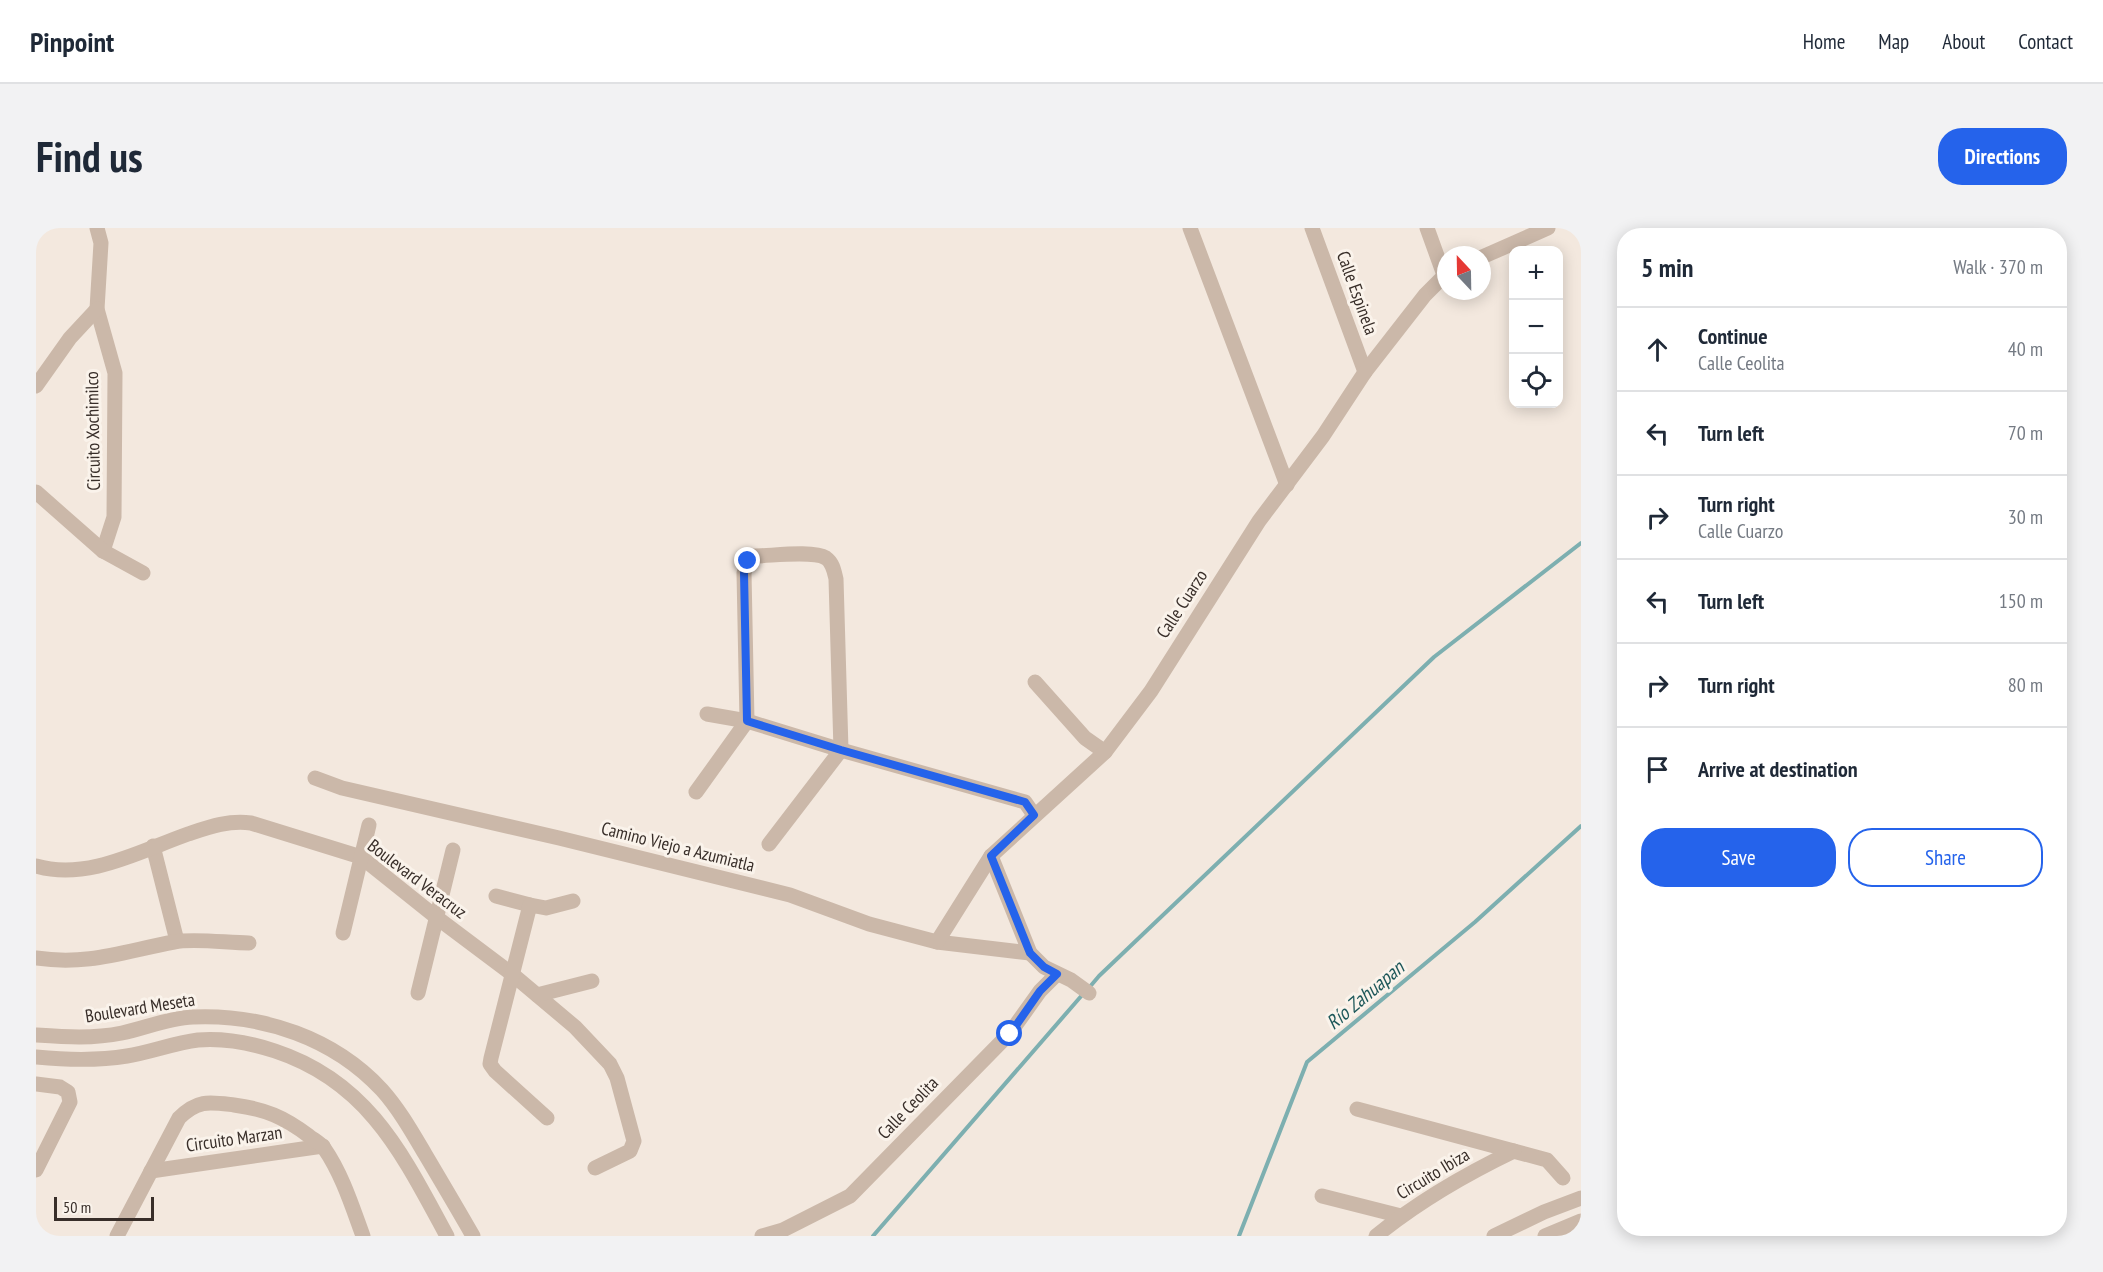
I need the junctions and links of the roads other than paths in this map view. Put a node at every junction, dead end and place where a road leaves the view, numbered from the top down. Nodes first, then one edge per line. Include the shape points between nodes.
1 (97, 228) edge
2 (1190, 228) edge
3 (1312, 228) edge
4 (1427, 228) edge
5 (1544, 229) edge
6 (1491, 253) edge
7 (1437, 254) edge
8 (1437, 283) edge
9 (97, 309) junction
10 (1365, 372) junction
11 (36, 386) edge
12 (1287, 485) junction
13 (36, 492) edge
14 (103, 551) junction
15 (143, 573) dead end
16 (1035, 682) dead end
17 (706, 714) dead end
18 (747, 721) junction
19 (841, 750) junction
20 (1105, 752) junction
21 (315, 778) dead end
22 (696, 792) dead end
23 (1034, 815) junction
24 (369, 825) dead end
25 (769, 844) dead end
26 (153, 846) junction
27 (453, 850) dead end
28 (991, 856) junction
29 (361, 857) junction
30 (36, 866) edge
31 (496, 896) dead end
32 (573, 901) dead end
33 (530, 905) junction
34 (436, 917) junction
35 (343, 933) dead end
36 (177, 941) junction
37 (938, 942) junction
38 (249, 943) dead end
39 (1030, 953) junction
40 (36, 958) edge
41 (512, 974) junction
42 (592, 981) dead end
43 (418, 993) dead end
44 (537, 995) junction
45 (36, 1035) edge
46 (52, 1036) junction
47 (43, 1058) edge
48 (36, 1084) edge
49 (1357, 1109) dead end
50 (547, 1118) dead end
51 (323, 1146) junction
52 (1514, 1151) junction
53 (595, 1168) dead end
54 (36, 1170) edge
55 (151, 1171) junction
56 (1563, 1178) dead end
57 (1322, 1196) dead end
58 (1581, 1198) edge
59 (1401, 1216) junction
60 (1581, 1221) edge
61 (1500, 1235) edge
62 (117, 1236) edge
63 (363, 1236) edge
64 (447, 1236) edge
65 (473, 1236) edge
66 (762, 1236) edge
67 (1376, 1236) edge
68 (1545, 1236) edge

1 - 9 street, Circuito Xochimilco via 101,243
2 - 12 street
3 - 10 street, Calle Espinela
4 - 7 street
5 - 6 street
8 - 10 street, Calle Cuarzo
9 - 11 street via 70,338
9 - 14 street, Circuito Xochimilco via 115,372 114,517
10 - 12 street, Calle Cuarzo
12 - 20 street, Calle Cuarzo via 1151,691
13 - 14 street
14 - 15 street
16 - 20 street via 1085,738
17 - 18 street
18 - 19 street
18 - 19 street via 744,573 748,561 755,556 817,554 827,558 836,579
18 - 22 street
19 - 23 street via 1025,802
19 - 25 street
20 - 23 street, Calle Cuarzo
21 - 37 street, Camino Viejo a Azumiatla via 342,788 790,896 869,924
23 - 28 street, Calle Cuarzo
24 - 29 street
26 - 29 street, Boulevard Veracruz via 213,825 240,822
26 - 30 street, Boulevard Veracruz via 87,869 64,871
26 - 36 street
27 - 34 street
28 - 37 street, Calle Cuarzo
28 - 39 street
29 - 34 street, Boulevard Veracruz
29 - 35 street
31 - 33 street
32 - 33 street via 546,908
33 - 41 street
34 - 41 street, Boulevard Veracruz
34 - 43 street
36 - 38 street
36 - 40 street via 93,960
37 - 39 street, Camino Viejo a Azumiatla
39 - 66 street, Calle Ceolita via 1044,967 1075,984 1040,991 1010,1034 850,1196 783,1230
41 - 44 street, Boulevard Veracruz
41 - 50 street via 490,1064
42 - 44 street
44 - 53 street, Boulevard Veracruz via 610,1064 617,1078 634,1141 630,1151
45 - 46 street, Boulevard Meseta
46 - 47 street
46 - 65 street, Boulevard Meseta via 99,1037 192,1017 249,1019 310,1039 358,1067 382,1090 403,1117
47 - 64 street via 77,1061 128,1056 175,1043 231,1041 259,1046 317,1068 341,1084 392,1139
48 - 54 street via 60,1087 68,1092 70,1102
49 - 52 street
51 - 55 street, Circuito Marzan
51 - 55 street, Circuito Marzan via 295,1125 258,1108 209,1102 197,1104 179,1118
51 - 63 street, Circuito Marzan via 346,1189
52 - 56 street via 1547,1160
52 - 59 street, Circuito Ibiza via 1425,1198
55 - 62 street, Circuito Marzan
57 - 59 street
58 - 61 street
59 - 67 street, Circuito Ibiza
60 - 68 street

